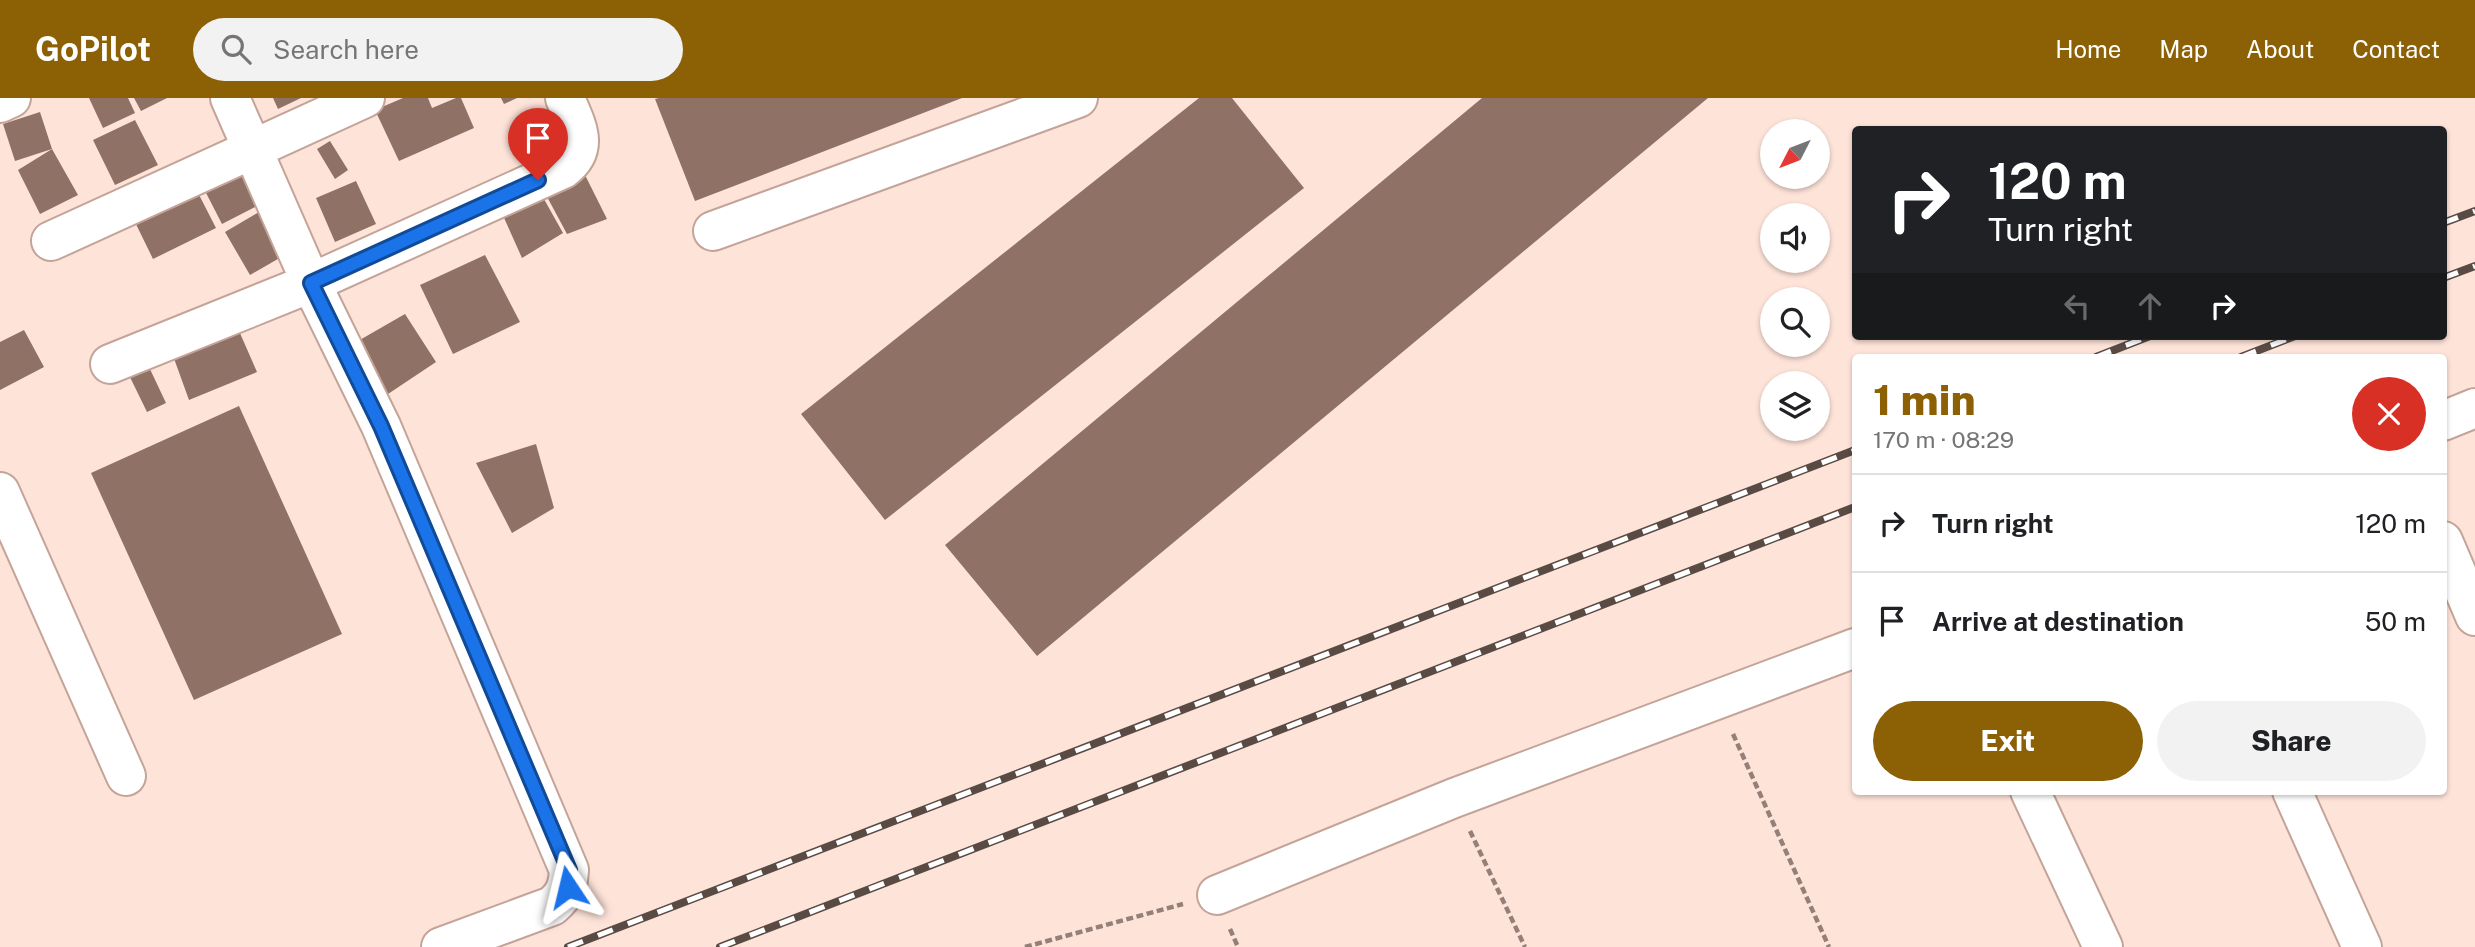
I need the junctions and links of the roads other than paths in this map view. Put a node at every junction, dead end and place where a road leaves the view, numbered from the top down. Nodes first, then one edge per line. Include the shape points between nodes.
1 (11, 98) edge
2 (230, 98) edge
3 (365, 98) edge
4 (565, 98) edge
5 (1077, 98) edge
6 (0, 103) edge
7 (251, 148) junction
8 (713, 231) dead end
9 (51, 241) dead end
10 (311, 283) junction
11 (110, 364) dead end
12 (2475, 408) edge
13 (2447, 419) edge
14 (0, 492) edge
15 (2447, 550) edge
16 (2475, 616) edge
17 (1852, 649) edge
18 (126, 776) dead end
19 (2032, 795) edge
20 (2294, 795) edge
21 (1217, 895) road end
22 (440, 947) edge
23 (2103, 947) edge
24 (2362, 947) edge

1 - 6 street
2 - 7 street
3 - 7 street
4 - 10 street via 580,143 578,155 563,169
5 - 8 street
7 - 9 street
7 - 10 street
10 - 11 street
10 - 22 street via 381,426 569,870 568,887 552,906
12 - 13 street
14 - 18 street
15 - 16 street
17 - 21 street via 1454,798
19 - 23 street
20 - 24 street

